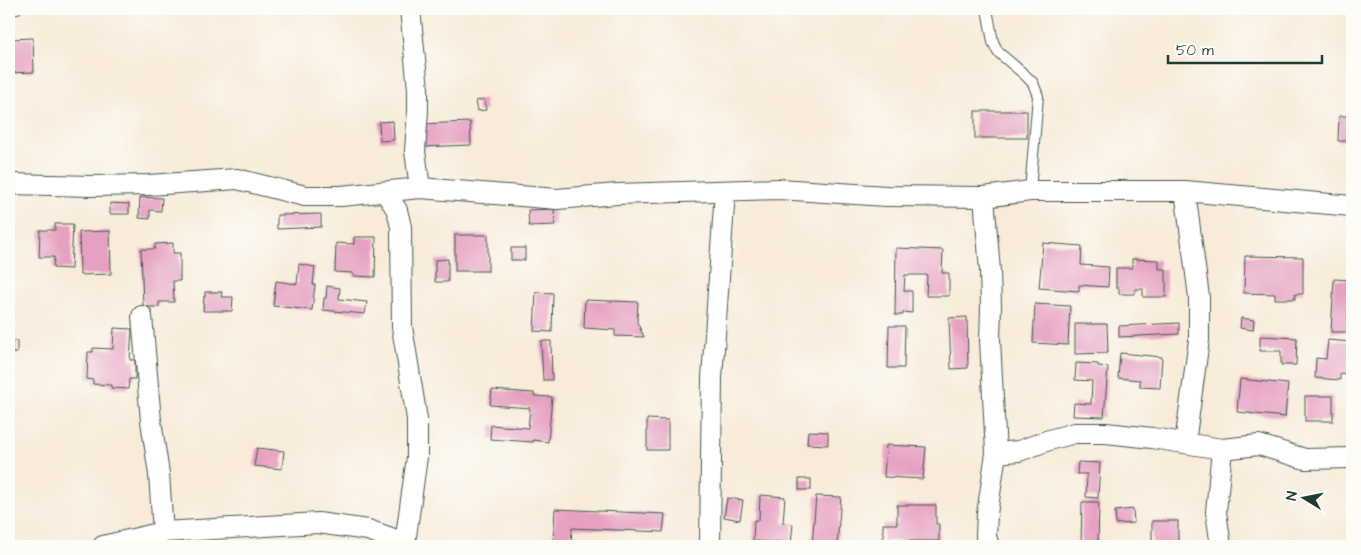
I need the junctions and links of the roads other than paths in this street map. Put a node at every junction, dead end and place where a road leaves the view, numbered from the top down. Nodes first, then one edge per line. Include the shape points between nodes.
1 (16, 9) edge
2 (410, 9) edge
3 (987, 9) edge
4 (9, 10) edge
5 (9, 184) edge
6 (420, 188) junction
7 (1030, 190) junction
8 (725, 191) junction
9 (1185, 191) junction
10 (385, 192) junction
11 (984, 197) junction
12 (1352, 206) edge
13 (142, 316) dead end
14 (1185, 443) junction
15 (1222, 449) junction
16 (996, 453) junction
17 (1352, 458) edge
18 (163, 532) junction
19 (407, 545) edge
20 (103, 546) edge
21 (710, 546) edge
22 (989, 546) edge
23 (1221, 546) edge

1 - 4 lane
2 - 6 street via 418,89 415,151
3 - 7 lane via 998,52 1025,75 1038,96
5 - 10 street via 149,185 237,179 305,196
6 - 8 street via 557,199
6 - 10 street
7 - 9 street
7 - 11 street
8 - 11 street via 779,188 886,196
8 - 21 street via 712,378
9 - 12 street
9 - 14 street via 1199,297 1199,340
10 - 19 street via 397,210 401,227 402,328 417,419 417,457
11 - 16 street via 990,271
13 - 18 street via 150,412 160,474
14 - 15 street
14 - 16 street via 1106,433 1076,433 1019,451
15 - 17 street via 1260,445 1304,459
15 - 23 street via 1216,512
16 - 22 street via 987,514
18 - 19 street via 318,524 368,530
18 - 20 street

